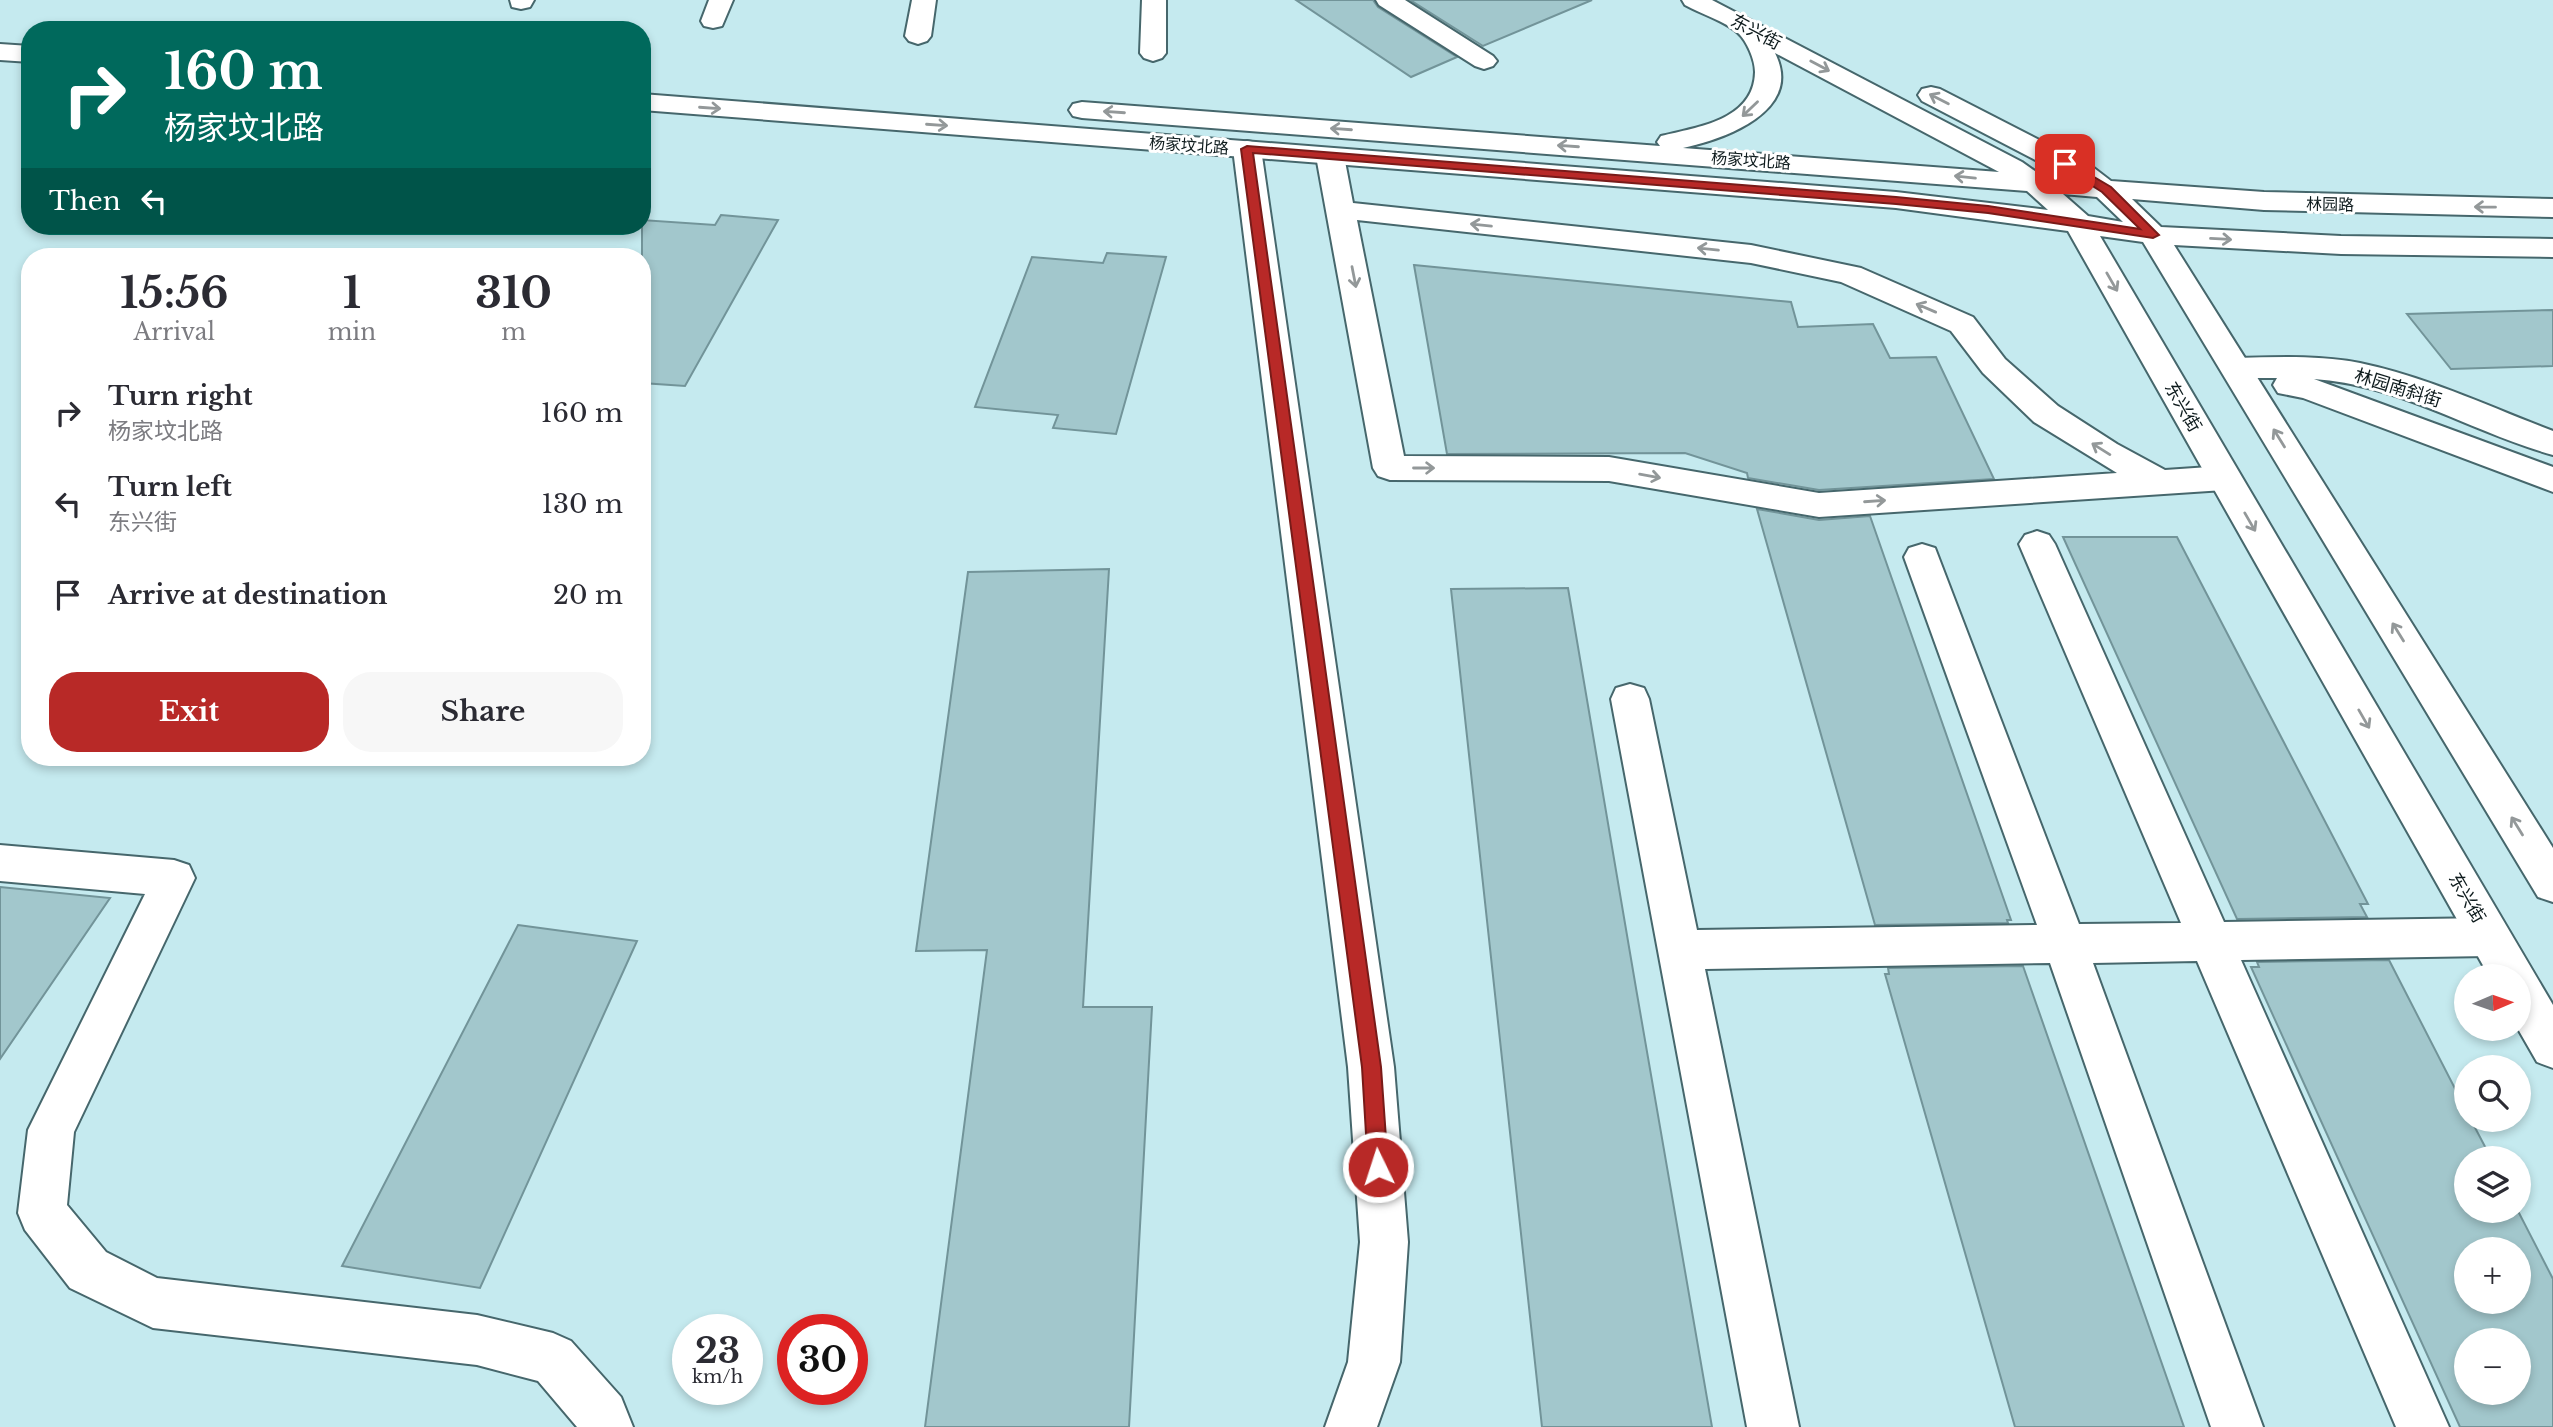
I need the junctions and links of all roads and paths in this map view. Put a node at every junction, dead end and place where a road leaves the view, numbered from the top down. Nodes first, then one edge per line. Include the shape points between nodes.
1 (924, 0) edge
2 (1154, 0) edge
3 (1388, 0) edge
4 (1694, 0) edge
5 (1745, 0) edge
6 (1748, 28) junction
7 (0, 29) edge
8 (21, 30) edge
9 (1806, 31) dead end
10 (918, 36) dead end
11 (0, 52) edge
12 (21, 53) edge
13 (1153, 53) dead end
14 (1484, 61) dead end
15 (651, 78) edge
16 (1904, 81) dead end
17 (754, 85) dead end
18 (651, 103) edge
19 (1060, 108) dead end
20 (1989, 125) junction
21 (1247, 149) junction
22 (1616, 150) junction
23 (1330, 156) junction
24 (2036, 184) junction
25 (2106, 190) junction
26 (2263, 201) junction
27 (2553, 208) edge
28 (1341, 210) junction
29 (2078, 223) junction
30 (2153, 235) junction
31 (2553, 248) edge
32 (2241, 376) junction
33 (2553, 444) edge
34 (2224, 478) junction
35 (2553, 481) edge
36 (2160, 482) junction
37 (2037, 544) dead end
38 (1922, 557) dead end
39 (1630, 699) dead end
40 (0, 863) edge
41 (2553, 884) edge
42 (2489, 937) junction
43 (2212, 942) junction
44 (2065, 944) junction
45 (1680, 950) junction
46 (2505, 964) edge
47 (2531, 1009) edge
48 (2553, 1047) edge
49 (607, 1427) edge
50 (1351, 1427) edge
51 (1773, 1427) edge
52 (2237, 1427) edge
53 (2423, 1427) edge

1 - 10 street
2 - 13 street
3 - 14 street
4 - 6 street, 东兴街
5 - 9 street, 东兴街
6 -> 22 street via 1768,66 1765,93 1749,113 1721,130
6 -> 24 street, 东兴街
7 - 8 street
11 - 12 street
15 - 17 street
20 -> 16 street
18 -> 21 street, 杨家坟北路
22 -> 19 street, 杨家坟北路
20 - 25 street
20 - 26 street via 2124,170
21 - 23 street, 杨家坟北路
21 - 50 street via 1371,1067 1384,1242 1374,1362
24 -> 22 street, 杨家坟北路
23 - 28 street
23 - 29 street, 杨家坟北路 via 1896,200
24 - 25 street, 杨家坟北路
24 - 29 street, 东兴街
25 - 26 street, 林园路
25 - 30 street
27 -> 26 street, 林园路
36 -> 28 street via 2046,414 1994,366 1962,324 1850,275 1751,254
28 -> 36 street via 1390,468 1609,469 1819,505
29 - 30 street, 杨家坟北路
29 -> 34 street, 东兴街
30 -> 31 street via 2341,245
30 - 32 street
32 - 33 street, 林园南斜街 via 2317,368 2360,374 2409,388
32 - 35 street via 2308,388
41 -> 32 street
34 - 36 street
34 -> 42 street, 东兴街
37 - 43 street
38 - 44 street
39 - 45 street
40 - 49 street via 174,878 51,1130 43,1213 88,1270 153,1303 477,1340 554,1359
42 - 43 street
42 - 46 street, 东兴街
43 - 44 street
43 - 53 street
44 - 45 street
44 - 52 street
45 - 51 street
47 - 48 street

